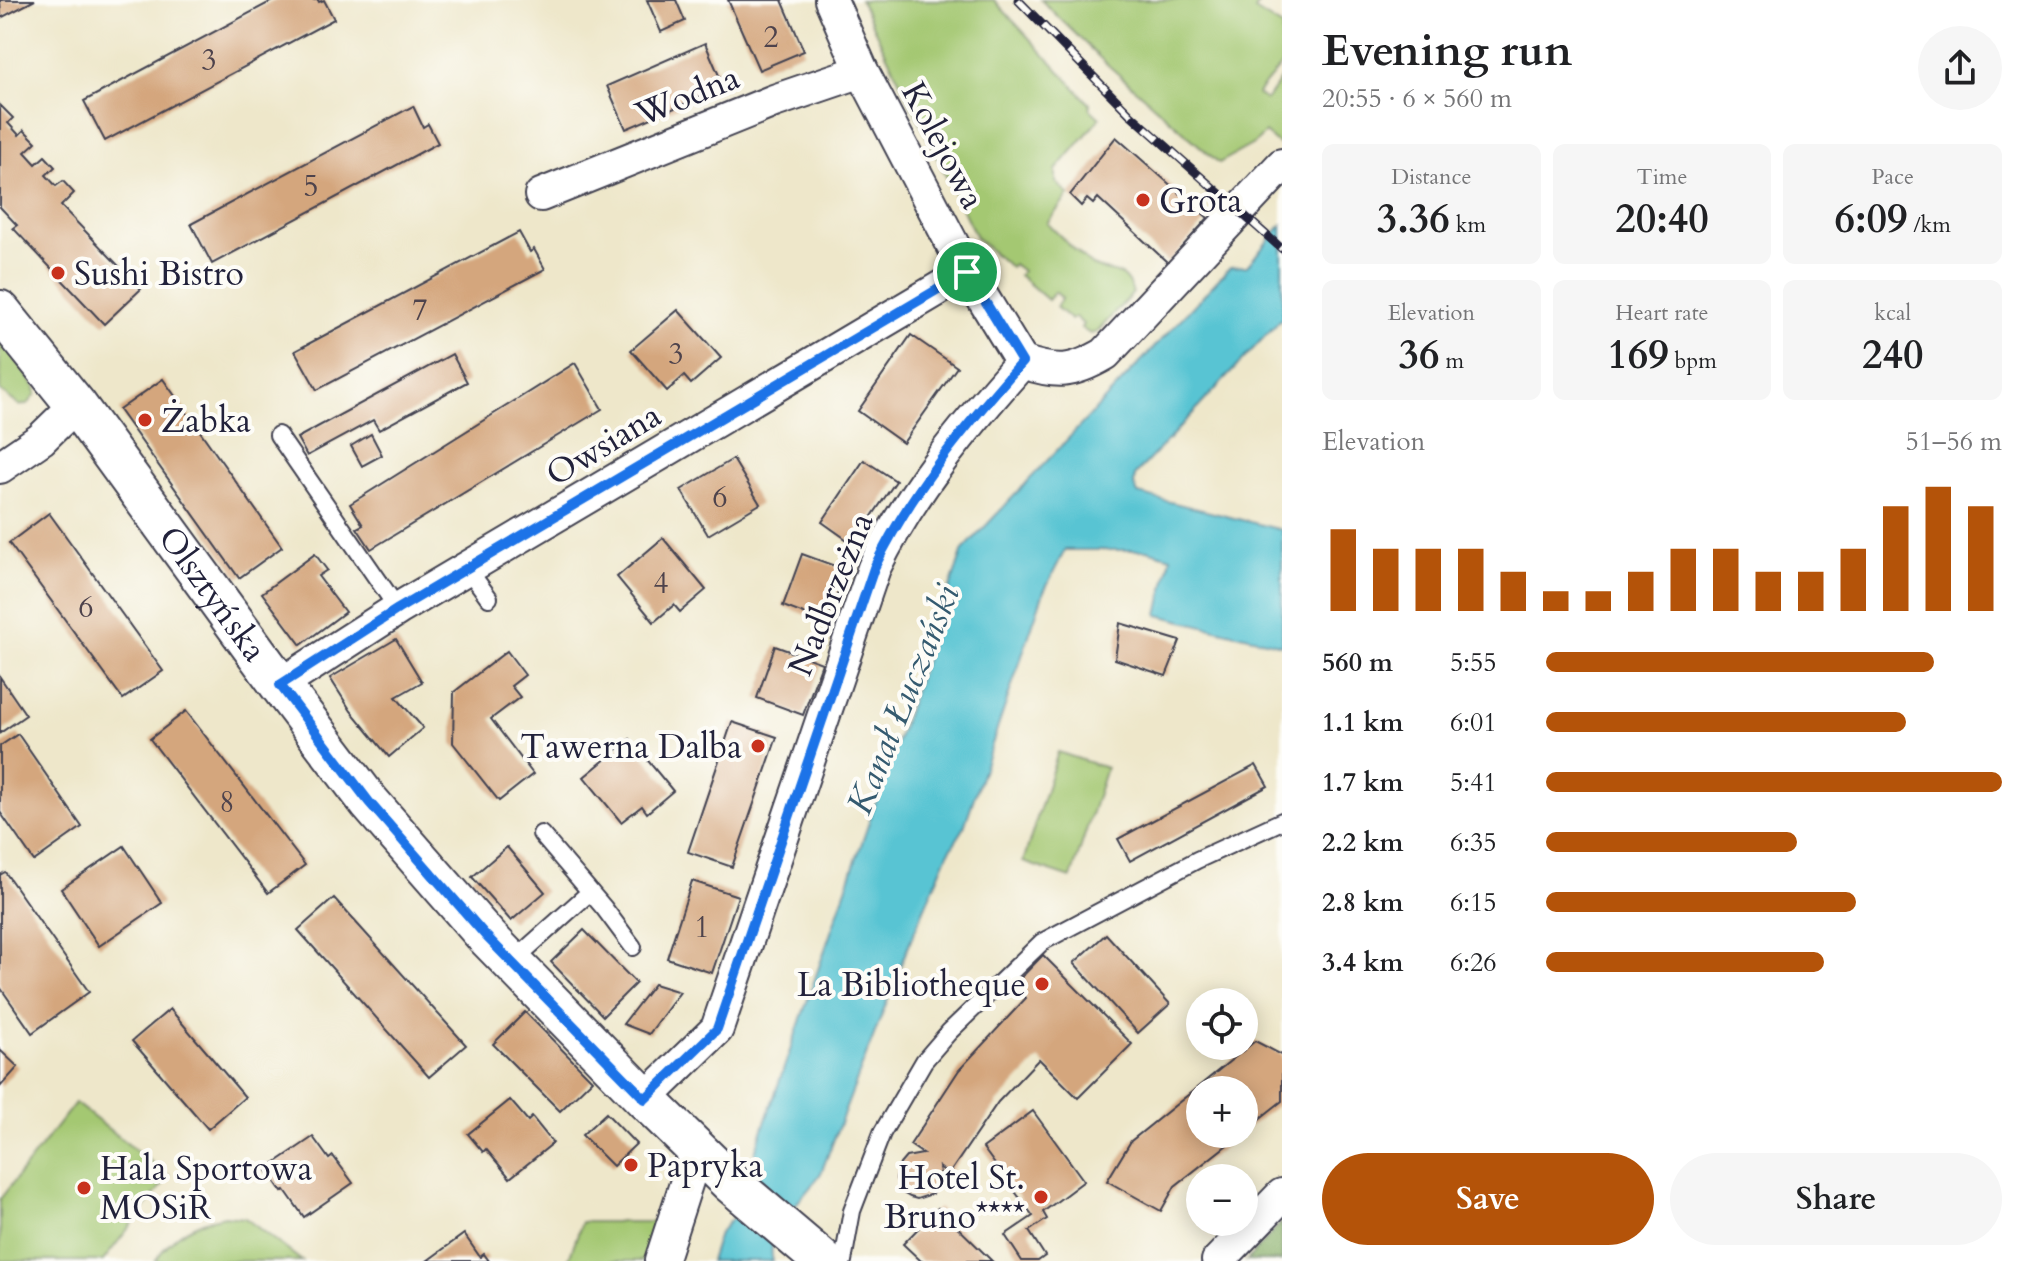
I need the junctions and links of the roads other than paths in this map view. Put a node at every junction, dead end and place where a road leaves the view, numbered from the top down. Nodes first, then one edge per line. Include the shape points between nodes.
1 (831, 0) edge
2 (862, 71) junction
3 (1282, 165) edge
4 (541, 195) dead end
5 (967, 272) junction
6 (0, 311) edge
7 (1022, 362) junction
8 (76, 405) junction
9 (278, 435) dead end
10 (0, 467) edge
11 (467, 568) junction
12 (489, 598) dead end
13 (398, 609) junction
14 (280, 685) junction
15 (1282, 821) edge
16 (541, 834) dead end
17 (590, 892) junction
18 (633, 947) dead end
19 (511, 962) junction
20 (645, 1099) junction
21 (697, 1150) junction
22 (1282, 1195) edge
23 (826, 1258) edge
24 (661, 1261) edge
25 (1218, 1261) edge

1 - 2 street, Kolejowa
2 - 4 street, Wodna
2 - 5 street, Kolejowa
3 - 7 street via 1105,354 1082,368 1048,371
5 - 7 street, Kolejowa
5 - 11 street, Owsiana
6 - 8 street, Olsztyńska
7 - 20 street, Nadbrzeżna via 968,424 890,535 874,568 717,1029
8 - 10 street via 41,439
8 - 14 street, Olsztyńska
9 - 13 lane
11 - 12 lane
11 - 13 street, Owsiana
13 - 14 street, Owsiana
14 - 19 street, Olsztyńska via 369,802
15 - 23 lane via 1042,942 924,1061 882,1133 852,1211
16 - 17 lane
17 - 18 lane
17 - 19 lane
19 - 20 street, Olsztyńska
20 - 21 street, Olsztyńska
21 - 23 street, Olsztyńska
21 - 24 street
22 - 25 street

